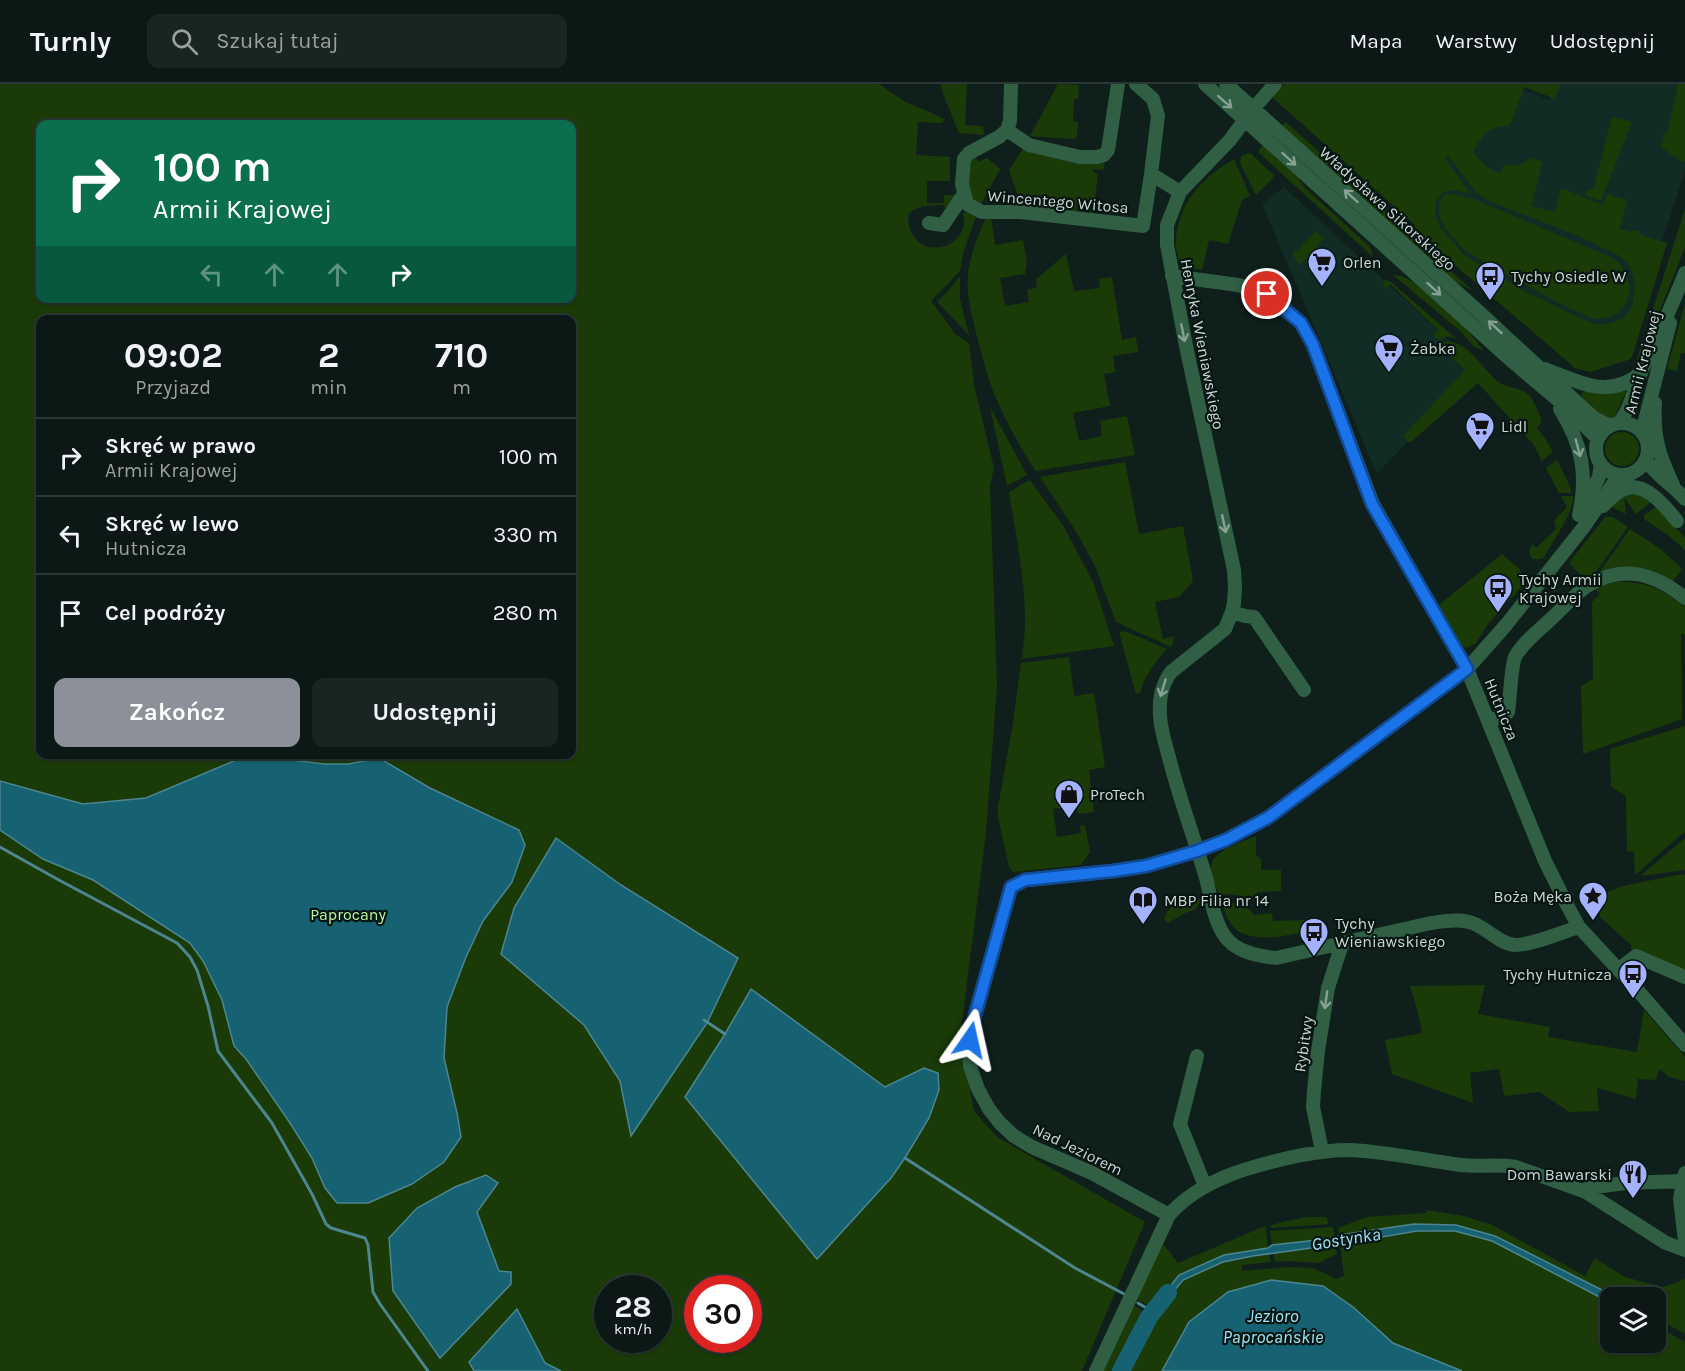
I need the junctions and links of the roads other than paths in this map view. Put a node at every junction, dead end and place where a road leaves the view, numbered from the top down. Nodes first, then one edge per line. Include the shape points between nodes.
1 (1011, 84) edge
2 (1118, 84) edge
3 (1136, 84) edge
4 (1204, 84) edge
5 (1226, 84) edge
6 (1275, 84) edge
7 (1249, 114) junction
8 (1007, 130) junction
9 (1151, 174) junction
10 (1180, 192) junction
11 (964, 194) junction
12 (929, 223) dead end
13 (1685, 273) edge
14 (1172, 276) junction
15 (1675, 301) junction
16 (1538, 367) junction
17 (1641, 373) junction
18 (1657, 377) junction
19 (1553, 396) junction
20 (1614, 425) junction
21 (1642, 432) junction
22 (1598, 439) junction
23 (1646, 460) junction
24 (1601, 465) junction
25 (1625, 474) junction
26 (1672, 485) junction
27 (1685, 499) edge
28 (1585, 515) junction
29 (1681, 526) edge
30 (1685, 598) edge
31 (1232, 612) junction
32 (1467, 669) junction
33 (1304, 690) dead end
34 (1489, 722) junction
35 (1197, 851) junction
36 (1579, 927) junction
37 (1342, 944) junction
38 (1619, 969) junction
39 (1685, 976) edge
40 (1685, 1045) edge
41 (1197, 1056) dead end
42 (1322, 1151) junction
43 (1684, 1177) edge
44 (1205, 1186) junction
45 (1586, 1192) junction
46 (1169, 1215) junction
47 (1685, 1242) edge
48 (1685, 1250) edge
49 (1096, 1371) edge

1 - 8 street
2 - 8 street via 1104,155 1080,157 1029,145
3 - 9 street, Wincentego Witosa via 1153,99 1158,117
4 -> 7 street, Władysława Sikorskiego
5 - 7 street, Władysława Sikorskiego
6 - 7 street, Henryka Wieniawskiego
7 - 10 street, Henryka Wieniawskiego
16 -> 7 street, Władysława Sikorskiego
7 -> 19 street, Władysława Sikorskiego
8 - 11 street, Wincentego Witosa via 966,156 962,169
9 - 10 street
9 - 11 street, Wincentego Witosa via 1143,226 1022,212 982,212 967,204
10 - 14 street, Henryka Wieniawskiego via 1167,225
11 - 12 street, Wincentego Witosa via 943,225
13 - 15 street, Armii Krajowej
14 -> 31 street, Henryka Wieniawskiego via 1234,570
14 - 32 street, Hutnicza via 1238,285 1267,294 1301,323 1313,345 1372,504
15 - 17 street, Armii Krajowej
15 - 18 street, Armii Krajowej
16 - 17 street via 1603,388 1630,382
16 - 20 street, Władysława Sikorskiego via 1594,418
17 - 20 street, Armii Krajowej via 1623,418
18 - 21 street, Armii Krajowej
18 - 26 street via 1655,436
19 - 22 street, Władysława Sikorskiego
19 -> 28 street, Władysława Sikorskiego via 1570,424 1580,454
20 - 21 street via 1629,424
20 - 22 street
21 - 23 street via 1648,445
22 - 24 street via 1596,452
23 - 25 street via 1641,468
23 - 26 street
24 - 25 street via 1609,472
24 - 28 street
25 - 28 street
25 - 29 street via 1643,481
26 - 27 street
28 - 29 street via 1622,490 1638,488 1659,500
28 - 32 street via 1556,561
30 - 34 street via 1666,584 1626,573 1586,587 1523,646 1514,659 1508,712
31 - 33 street via 1254,617
31 -> 35 street, Henryka Wieniawskiego via 1225,629 1171,672 1161,691 1160,716 1166,746
32 - 34 street, Hutnicza
32 - 35 street via 1269,817
34 - 36 street, Hutnicza via 1545,861
35 - 37 street, Henryka Wieniawskiego via 1217,921 1237,947 1257,956 1276,958
35 - 46 street, Nad Jeziorem via 1146,866 1025,880 1011,887 975,1015 969,1051 970,1066 988,1109 1014,1136
36 - 37 street, Henryka Wieniawskiego via 1513,945 1475,924 1453,920
36 - 38 street, Hutnicza
37 -> 42 street, Rybitwy via 1328,988 1314,1091 1313,1107
38 - 39 street via 1636,956
38 - 40 street, Hutnicza
41 - 44 street via 1180,1124
42 - 44 street via 1276,1160
42 - 45 street via 1349,1150 1462,1165 1506,1165
43 - 45 street via 1588,1188
43 - 47 street via 1680,1198
44 - 46 street
45 - 48 street via 1666,1243
46 - 49 street

